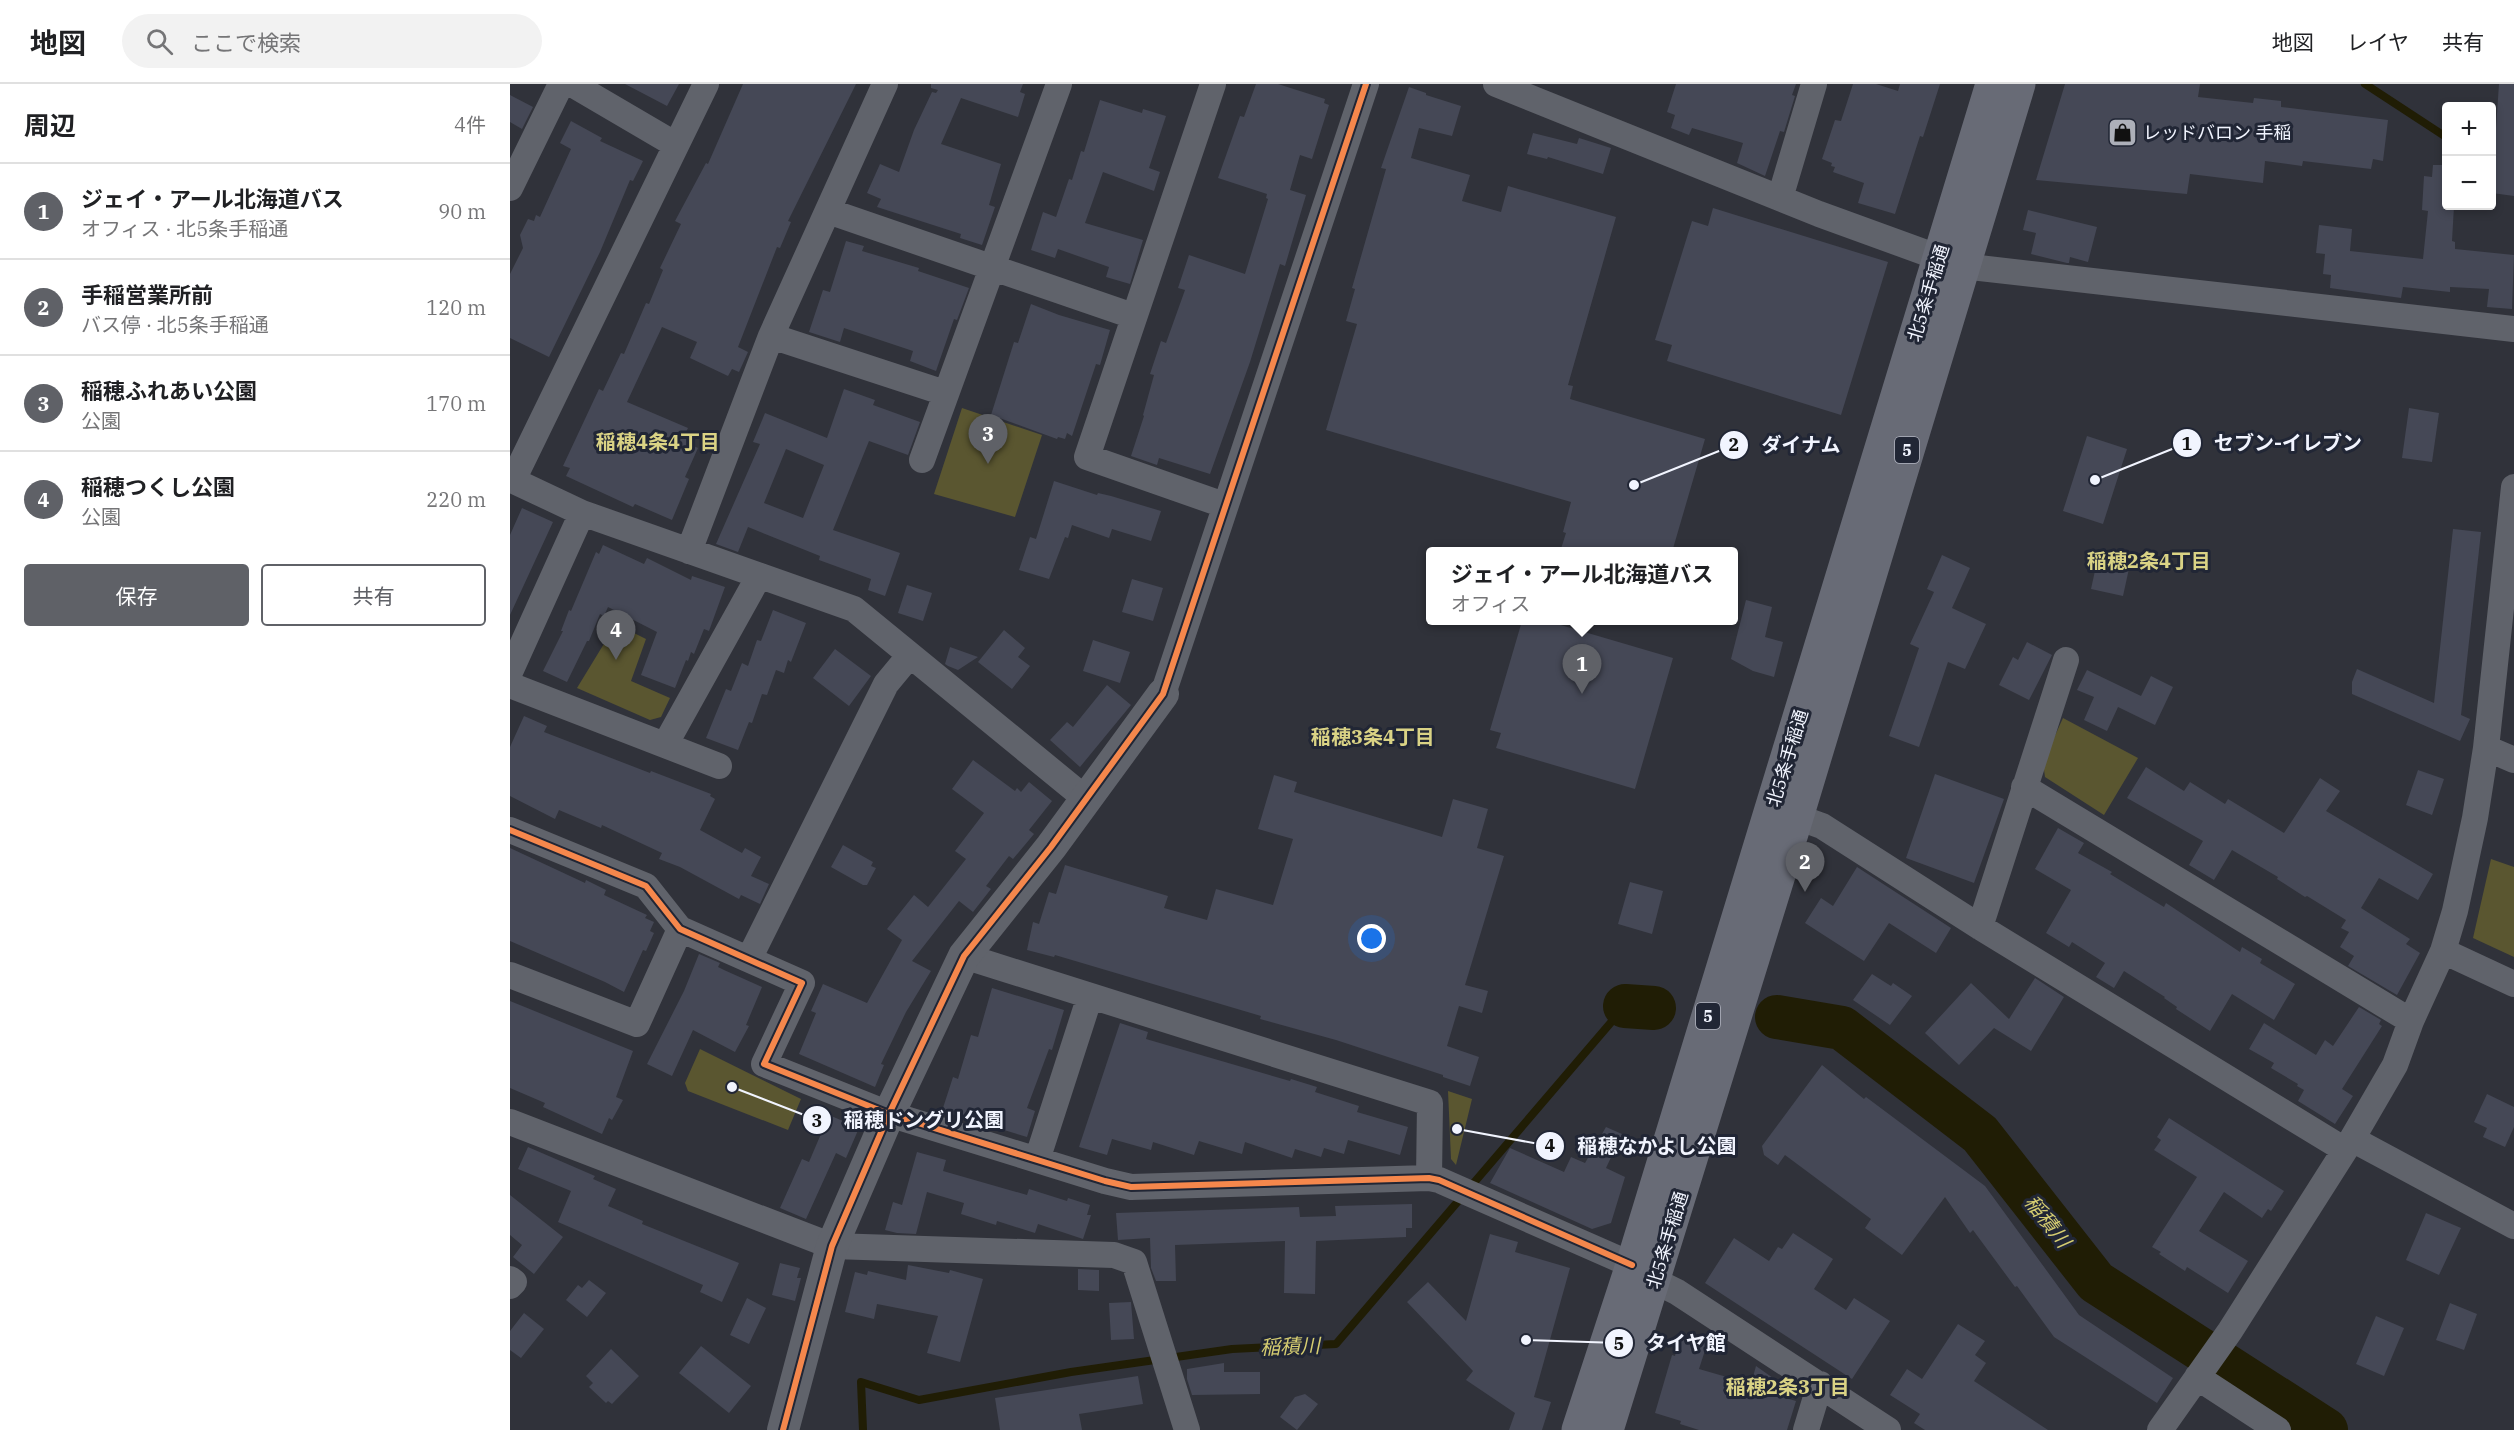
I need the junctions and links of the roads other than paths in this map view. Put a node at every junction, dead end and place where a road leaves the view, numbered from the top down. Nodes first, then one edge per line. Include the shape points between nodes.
1 (561, 84) edge
2 (572, 84) edge
3 (706, 84) edge
4 (885, 84) edge
5 (1059, 84) edge
6 (1213, 84) edge
7 (1366, 84) edge
8 (1496, 84) edge
9 (1814, 84) edge
10 (1992, 84) edge
11 (2019, 84) edge
12 (1532, 91) edge
13 (676, 145) junction
14 (510, 188) edge
15 (1780, 198) junction
16 (828, 211) junction
17 (1950, 262) junction
18 (992, 268) junction
19 (1133, 316) junction
20 (2514, 329) edge
21 (771, 336) junction
22 (945, 393) junction
23 (922, 460) dead end
24 (512, 479) edge
25 (2514, 487) edge
26 (1224, 505) junction
27 (582, 513) junction
28 (688, 551) junction
29 (759, 576) junction
30 (910, 655) junction
31 (2066, 660) dead end
32 (510, 672) edge
33 (510, 685) edge
34 (1163, 694) joint
35 (665, 745) junction
36 (2486, 748) junction
37 (2514, 760) edge
38 (719, 766) dead end
39 (2024, 787) junction
40 (1086, 798) junction
41 (1797, 817) junction
42 (510, 830) edge
43 (1980, 927) junction
44 (680, 929) junction
45 (2443, 951) junction
46 (964, 956) junction
47 (749, 959) junction
48 (510, 975) edge
49 (2514, 984) edge
50 (1090, 996) junction
51 (2411, 1021) junction
52 (890, 1114) junction
53 (510, 1122) edge
54 (2348, 1144) junction
55 (1037, 1160) junction
56 (1434, 1179) junction
57 (2514, 1226) edge
58 (832, 1246) junction
59 (1643, 1273) junction
60 (510, 1279) edge
61 (510, 1286) edge
62 (2200, 1374) junction
63 (1820, 1384) junction
64 (783, 1430) edge
65 (1187, 1430) edge
66 (1578, 1430) edge
67 (1607, 1430) edge
68 (1806, 1430) edge
69 (1888, 1430) edge
70 (2160, 1430) edge
71 (2278, 1430) edge

1 - 14 street
2 - 13 street
3 - 13 street
4 - 16 street
5 - 18 street
6 - 19 street
7 - 26 street
8 - 12 street
9 - 15 street
10 - 17 highway, 北5条手稲通 / 5
11 - 17 highway, 北5条手稲通 / 5
12 - 15 street
13 - 24 street
15 - 17 street
16 - 18 street
16 - 21 street
17 - 20 street
17 - 41 highway, 北5条手稲通 / 5
17 - 59 highway, 北5条手稲通 / 5
18 - 19 street
18 - 22 street
19 - 26 street via 1087,457
21 - 22 street
21 - 28 street
22 - 23 street
24 - 27 street
25 - 36 street
26 - 34 street
27 - 28 street
27 - 32 street
28 - 29 street
29 - 30 street via 854,609
29 - 35 street
30 - 40 street
30 - 47 street via 886,684
31 - 39 street
33 - 35 street
34 - 40 street
35 - 38 street
36 - 37 street
36 - 45 street via 2465,864
39 - 43 street
39 - 51 street
40 - 46 street
41 - 43 street via 1822,825
41 - 59 highway, 北5条手稲通 / 5
42 - 44 street via 646,886
43 - 54 street
44 - 47 street
44 - 48 street via 637,1024
45 - 49 street
45 - 51 street
46 - 50 street
46 - 52 street
47 - 52 street via 802,983 764,1064
50 - 55 street
50 - 56 street via 1430,1103
51 - 54 street via 2395,1065
52 - 55 street
52 - 58 street
53 - 58 street
54 - 57 street
54 - 62 street
55 - 56 street via 1131,1186
56 - 59 street
58 - 64 street
58 - 65 street via 1114,1255 1134,1262
59 - 63 street
59 - 66 highway, 北5条手稲通 / 5
59 - 67 highway, 北5条手稲通 / 5
60 - 61 street via 514,1282
62 - 70 street
62 - 71 street
63 - 68 street
63 - 69 street

